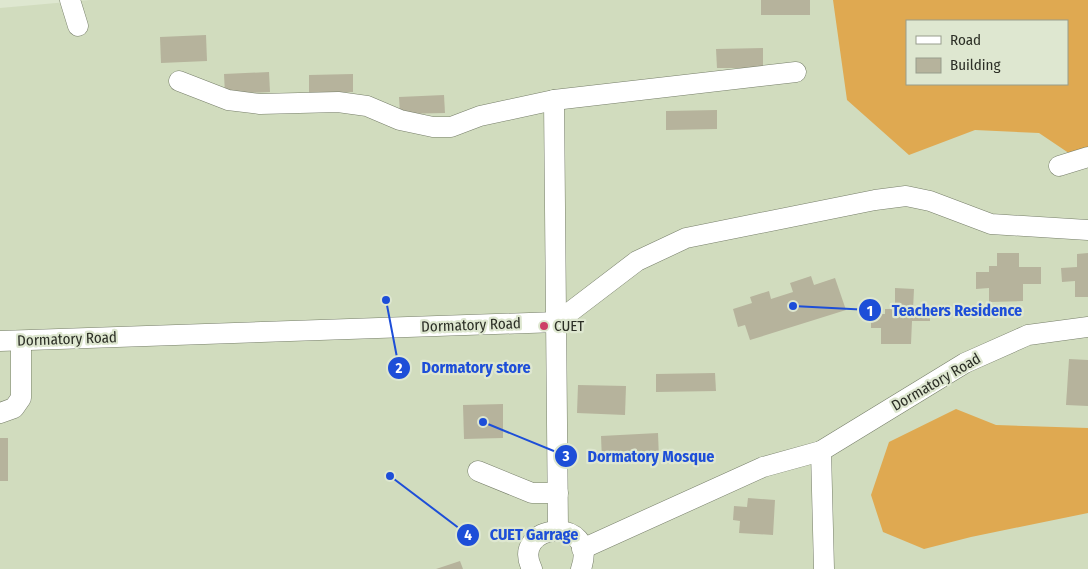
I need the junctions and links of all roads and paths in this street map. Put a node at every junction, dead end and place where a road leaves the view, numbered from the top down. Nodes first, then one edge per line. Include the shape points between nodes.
1 (70, 0) edge
2 (78, 26) dead end
3 (796, 72) dead end
4 (179, 81) dead end
5 (554, 100) junction
6 (1088, 157) edge
7 (1059, 166) dead end
8 (1088, 230) edge
9 (557, 322) junction
10 (1088, 327) edge
11 (20, 340) junction
12 (0, 341) edge
13 (0, 413) edge
14 (821, 451) junction
15 (478, 471) dead end
16 (558, 493) junction
17 (558, 530) junction
18 (582, 549) junction
19 (532, 569) edge
20 (581, 569) edge
21 (824, 569) edge

1 - 2 street
3 - 5 street
4 - 5 street via 228,100 260,104 338,102 367,106 400,120 433,127 450,127 480,116
5 - 9 street
6 - 7 street
8 - 9 street via 991,224 930,201 906,196 875,200 686,238 637,261
9 - 11 street, Dormatory Road
9 - 16 street
10 - 14 street, Dormatory Road via 1028,335 964,363
11 - 12 street, Dormatory Road
11 - 13 street via 21,398 14,408
14 - 18 street, Dormatory Road via 763,467
14 - 21 street
15 - 16 street via 532,493
16 - 17 street
17 - 18 street via 573,536
17 - 19 street via 549,530 535,540 528,556
18 - 20 street

